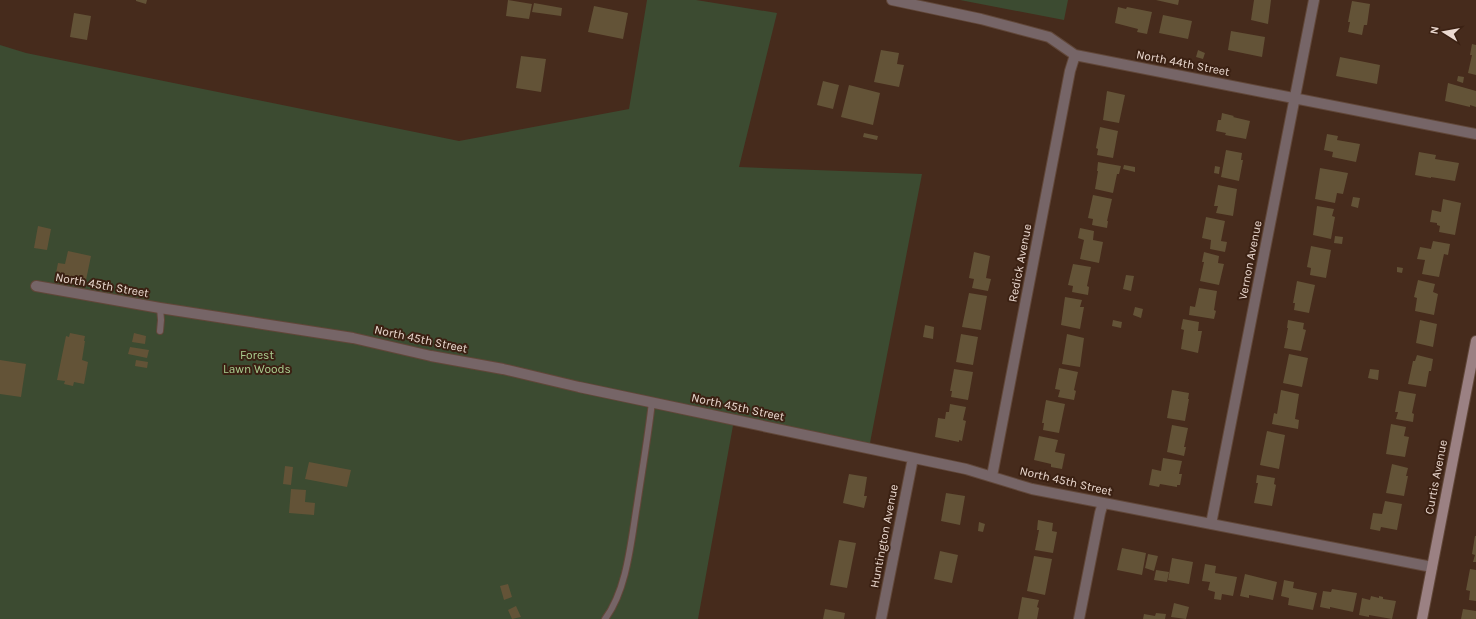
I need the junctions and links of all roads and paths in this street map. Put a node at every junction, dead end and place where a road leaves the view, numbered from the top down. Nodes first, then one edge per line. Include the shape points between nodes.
1 (892, 0) edge
2 (1314, 0) edge
3 (1075, 55) junction
4 (1294, 98) junction
5 (1476, 134) edge
6 (36, 286) dead end
7 (160, 308) junction
8 (160, 331) dead end
9 (1476, 341) edge
10 (652, 402) junction
11 (913, 458) junction
12 (992, 476) junction
13 (1103, 503) junction
14 (1211, 524) junction
15 (1432, 568) junction
16 (604, 619) edge
17 (881, 619) edge
18 (1079, 619) edge
19 (1422, 619) edge

1 - 3 street, North 44th Street via 1049,37
2 - 4 street, Vernon Avenue
3 - 4 street, North 44th Street
3 - 12 street, Redick Avenue
4 - 5 street, North 44th Street
4 - 14 street, Vernon Avenue
6 - 7 street, North 45th Street
7 - 8 lane
7 - 10 street, North 45th Street via 353,338
9 - 15 street, Curtis Avenue
10 - 11 street, North 45th Street
10 - 16 lane via 627,562 620,591 611,611
11 - 12 street, North 45th Street
11 - 17 street, Huntington Avenue
12 - 13 street, North 45th Street via 1032,489
13 - 14 street, North 45th Street
13 - 18 street
14 - 15 street, North 45th Street
15 - 19 street, Curtis Avenue

